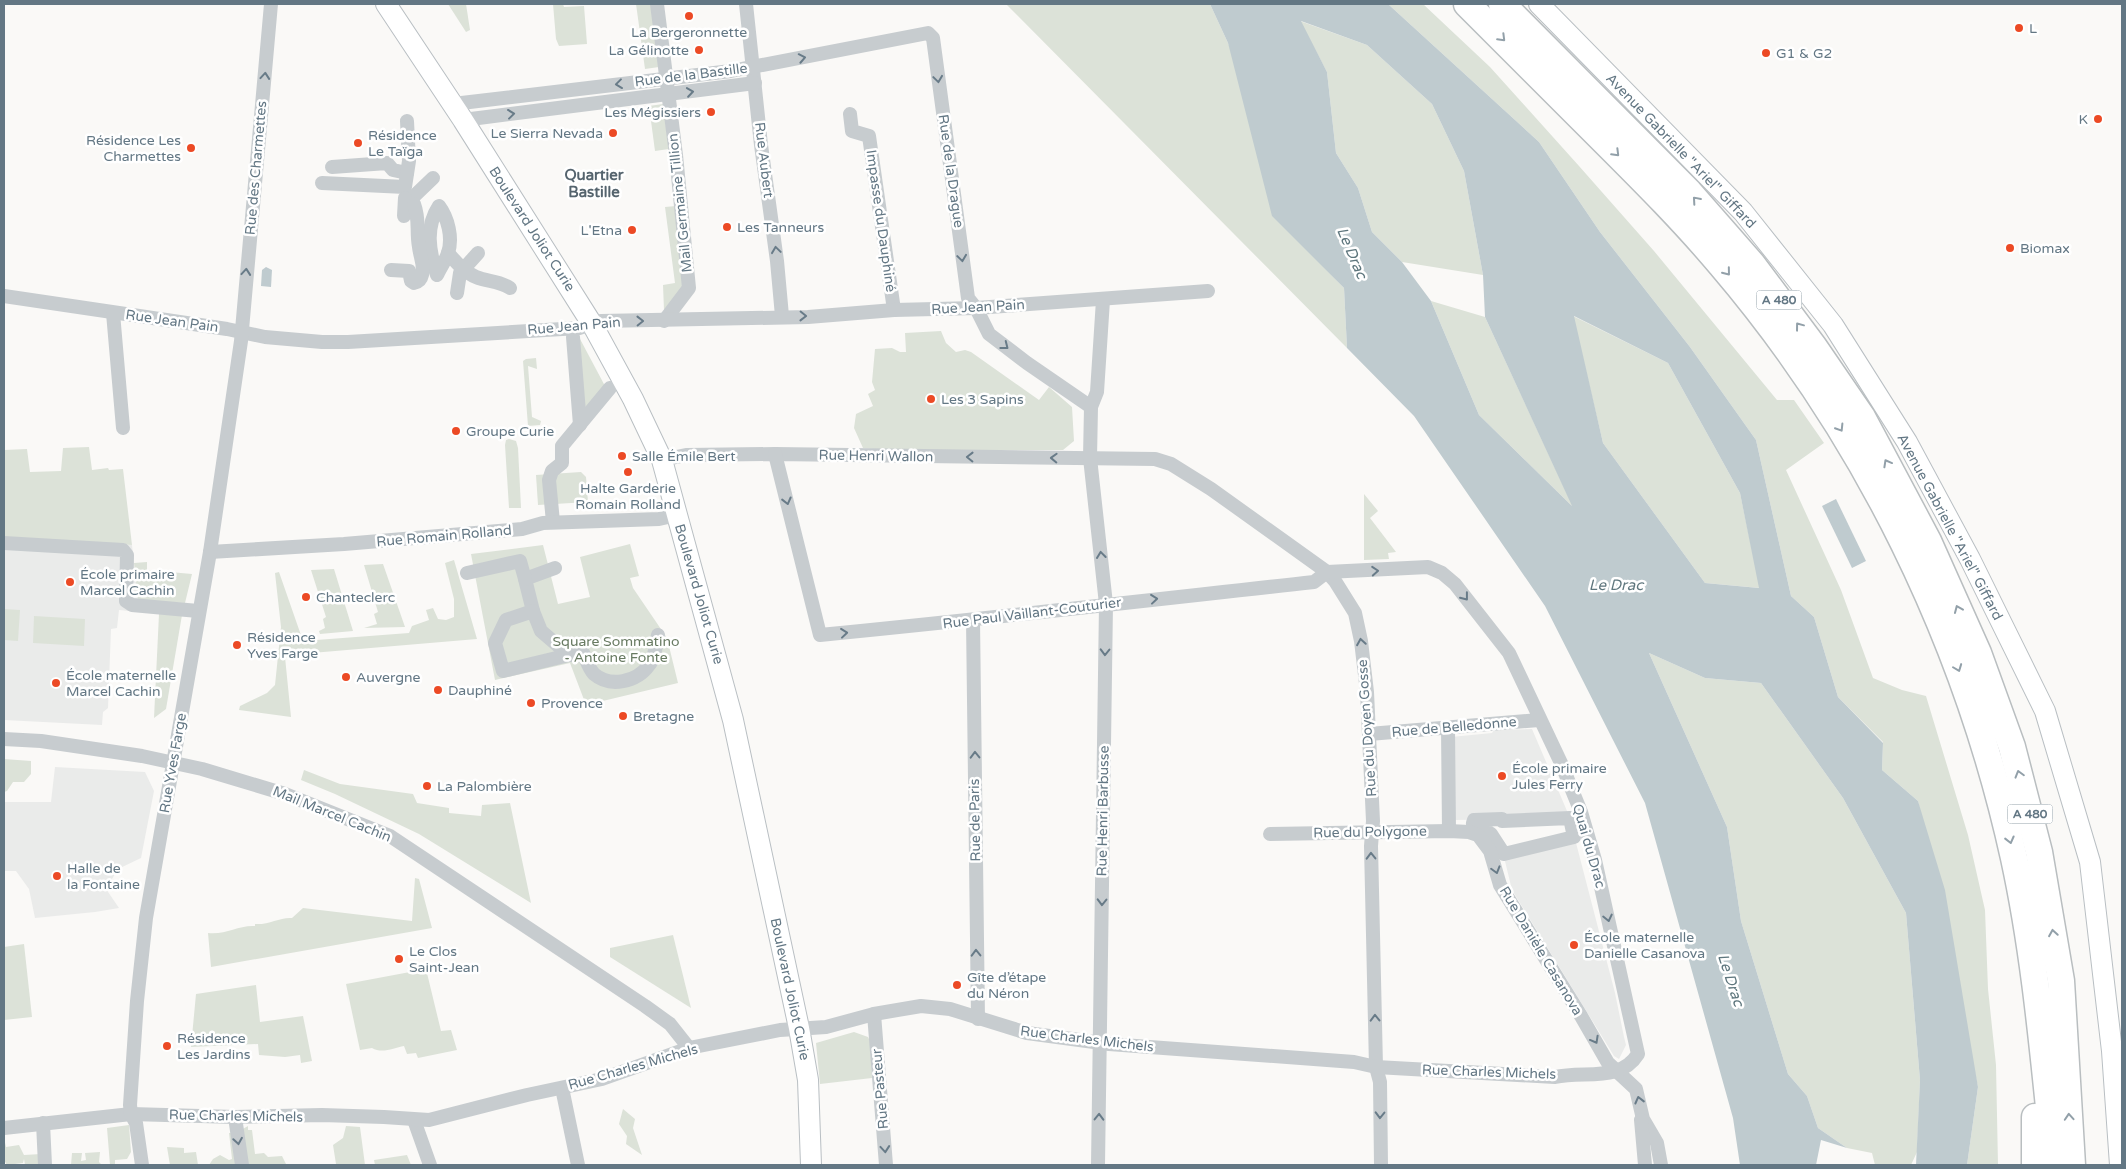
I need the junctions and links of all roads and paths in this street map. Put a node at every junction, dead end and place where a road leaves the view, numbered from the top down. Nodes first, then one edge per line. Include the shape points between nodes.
1 (271, 4) edge
2 (386, 4) edge
3 (657, 4) edge
4 (746, 4) edge
5 (1467, 4) edge
6 (1502, 4) edge
7 (1539, 4) edge
8 (928, 33) joint
9 (754, 68) junction
10 (667, 78) junction
11 (755, 83) junction
12 (668, 95) junction
13 (458, 112) junction
14 (850, 114) dead end
15 (407, 121) dead end
16 (332, 167) dead end
17 (390, 168) junction
18 (433, 178) dead end
19 (322, 183) dead end
20 (384, 187) junction
21 (408, 192) junction
22 (404, 216) dead end
23 (432, 216) junction
24 (430, 233) junction
25 (449, 248) junction
26 (478, 253) dead end
27 (463, 269) junction
28 (392, 270) dead end
29 (510, 288) dead end
30 (1208, 291) dead end
31 (457, 292) dead end
32 (4, 296) edge
33 (1103, 300) junction
34 (976, 308) junction
35 (894, 310) junction
36 (113, 313) junction
37 (782, 316) junction
38 (664, 320) junction
39 (592, 324) junction
40 (242, 327) junction
41 (573, 337) dead end
42 (610, 388) dead end
43 (1091, 406) junction
44 (580, 425) junction
45 (123, 428) dead end
46 (775, 454) junction
47 (1090, 458) junction
48 (662, 460) junction
49 (677, 515) junction
50 (553, 522) junction
51 (4, 543) edge
52 (210, 552) junction
53 (555, 568) dead end
54 (1428, 568) joint
55 (1327, 572) junction
56 (468, 573) dead end
57 (525, 578) junction
58 (1106, 604) junction
59 (198, 611) junction
60 (533, 611) junction
61 (973, 620) junction
62 (658, 635) dead end
63 (576, 654) junction
64 (1540, 720) junction
65 (1448, 728) junction
66 (1369, 734) junction
67 (4, 738) edge
68 (173, 762) junction
69 (1502, 821) joint
70 (1449, 831) junction
71 (1372, 832) junction
72 (1469, 832) joint
73 (1270, 834) dead end
74 (2061, 981) junction
75 (2036, 990) junction
76 (874, 1014) junction
77 (978, 1019) junction
78 (799, 1028) junction
79 (1100, 1042) junction
80 (689, 1048) junction
81 (1376, 1067) junction
82 (1617, 1072) junction
83 (562, 1088) junction
84 (131, 1114) junction
85 (235, 1117) junction
86 (1644, 1119) junction
87 (414, 1120) junction
88 (43, 1123) junction
89 (4, 1128) edge
90 (45, 1165) edge
91 (142, 1165) edge
92 (242, 1165) edge
93 (430, 1165) edge
94 (578, 1165) edge
95 (811, 1165) edge
96 (886, 1165) edge
97 (1098, 1165) edge
98 (1380, 1165) edge
99 (1644, 1165) edge
100 (1662, 1165) edge
101 (2035, 1165) edge
102 (2055, 1165) edge
103 (2072, 1165) edge
104 (2090, 1165) edge
105 (2120, 1165) edge

40 -> 1 street, Rue des Charmettes
2 - 13 street, Boulevard Joliot Curie
3 - 10 street, Mail Germaine Tillion
4 - 9 street, Rue Aubert
5 -> 75 highway, A 480 via 1676,214 1722,266 1794,358 1860,461 1919,574 1968,694 2014,857
74 -> 6 highway, A 480 via 2039,852 2009,739 1978,653 1928,541 1862,417 1752,264 1689,192
7 - 105 street, Avenue Gabrielle "Ariel" Giffard via 1743,212 1833,325 1907,442 1970,558 2045,711 2090,862 2112,1051
9 -> 8 street, Rue de la Bastille
8 -> 34 street, Rue de la Drague via 933,38 968,298
9 - 10 street, Rue de la Bastille
9 - 11 street, Rue Aubert
10 - 12 street, Mail Germaine Tillion
10 -> 13 street, Rue de la Bastille
12 -> 11 street, Rue de la Bastille
37 -> 11 street, Rue Aubert
13 -> 12 street, Rue de la Bastille
12 - 38 street, Mail Germaine Tillion via 689,288
13 - 39 street, Boulevard Joliot Curie
14 - 35 street, Impasse du Dauphiné via 852,131 869,136
15 - 21 street
16 - 17 street via 387,163
17 - 20 street
17 - 21 street
18 - 21 street
19 - 20 street
20 - 21 street
21 - 22 street
21 - 23 street
21 - 28 street via 419,216 418,247 422,277 414,283 410,281 408,271
23 - 24 street
23 - 25 street via 439,206 446,215
24 - 25 street
24 - 25 street via 429,248 437,275
25 - 27 street
26 - 27 street
27 - 29 street via 476,277 495,280
27 - 31 street
30 - 33 street, Rue Jean Pain
32 - 36 street, Rue Jean Pain
33 - 34 street, Rue Jean Pain
33 - 43 street via 1097,392
34 - 35 street, Rue Jean Pain
34 -> 43 street via 990,334
37 -> 35 street, Rue Jean Pain
36 - 40 street, Rue Jean Pain
36 - 45 street
37 - 38 street, Rue Jean Pain
39 -> 38 street, Rue Jean Pain
39 - 40 street, Rue Jean Pain via 579,328 348,342 289,339
39 - 48 street, Boulevard Joliot Curie
40 - 52 street, Rue Yves Farge
41 - 44 street
42 - 44 street
43 - 47 street, Rue Henri Barbusse
44 - 50 street via 562,446 562,462 552,471 549,480
47 -> 46 street, Rue Henri Wallon
46 - 48 street, Rue Henri Wallon via 686,455
46 -> 61 street, Rue Paul Vaillant-Couturier via 820,635
47 - 55 street, Rue du Doyen Gosse via 1155,459 1171,464 1239,508
58 -> 47 street, Rue Henri Barbusse
48 - 49 street, Boulevard Joliot Curie
49 - 50 street, Rue Romain Rolland via 658,519
49 - 78 street, Boulevard Joliot Curie via 733,720
50 - 52 street, Rue Romain Rolland via 522,529 458,535
51 - 59 street via 123,550 127,555 126,601 132,606
52 - 59 street, Rue Yves Farge
53 - 57 street
55 -> 54 street, Rue Paul Vaillant-Couturier
54 -> 64 street, Quai du Drac via 1442,573 1456,584 1509,653
58 -> 55 street, Rue Paul Vaillant-Couturier via 1314,582
66 -> 55 street, Rue du Doyen Gosse via 1362,649 1355,613
56 - 57 street via 520,561
57 - 60 street
58 - 61 street, Rue Paul Vaillant-Couturier
58 -> 79 street, Rue Henri Barbusse
59 - 68 street, Rue Yves Farge
60 - 63 street via 541,631
60 - 63 street via 506,620 496,644 503,671
77 -> 61 street, Rue de Paris
62 - 63 street via 651,664 640,675 622,682 603,680 592,673
64 - 65 street, Rue de Belledonne
64 -> 82 street, Quai du Drac via 1581,812 1629,1008 1638,1054 1627,1068
65 - 66 street, Rue de Belledonne
65 - 70 street
66 - 71 street, Rue du Doyen Gosse
67 - 68 street, Mail Marcel Cachin
68 - 80 street, Mail Marcel Cachin via 285,794 390,836 645,1006 670,1024
68 - 84 street, Rue Yves Farge via 146,918
69 - 69 street via 1570,818 1574,837 1504,854 1491,834 1473,823 1474,820
70 - 71 street, Rue du Polygone
70 - 72 street, Rue du Polygone
71 - 73 street, Rue du Polygone
81 -> 71 street, Rue du Doyen Gosse
72 -> 82 street, Rue Danièle Casanova via 1483,839 1500,885 1608,1063
103 -> 74 highway, A 480
74 - 104 highway via 2077,1040
75 - 101 highway via 2031,1048
75 - 102 highway, A 480
76 - 77 street, Rue Charles Michels via 935,1006
76 - 78 street, Rue Charles Michels via 826,1027
76 -> 96 street, Rue Pasteur
77 - 79 street, Rue Charles Michels via 1027,1033
78 - 80 street, Rue Charles Michels
78 - 95 street, Boulevard Joliot Curie via 808,1080
79 - 81 street, Rue Charles Michels via 1354,1062
97 -> 79 street, Rue Henri Barbusse
80 - 83 street, Rue Charles Michels via 602,1079
81 - 82 street, Rue Charles Michels via 1555,1077
81 -> 98 street, Rue du Doyen Gosse via 1380,1082
86 -> 82 street via 1636,1089
83 - 87 street, Rue Charles Michels via 429,1120
83 - 94 street
84 - 85 street, Rue Charles Michels
84 - 88 street, Rue Charles Michels
84 - 91 street, Rue Yves Farge via 136,1124
85 - 87 street, Rue Charles Michels via 322,1115
85 -> 92 street
86 - 99 street via 1640,1120
86 - 100 street via 1657,1143
87 - 93 street
88 - 89 street, Rue Charles Michels
88 - 90 street

